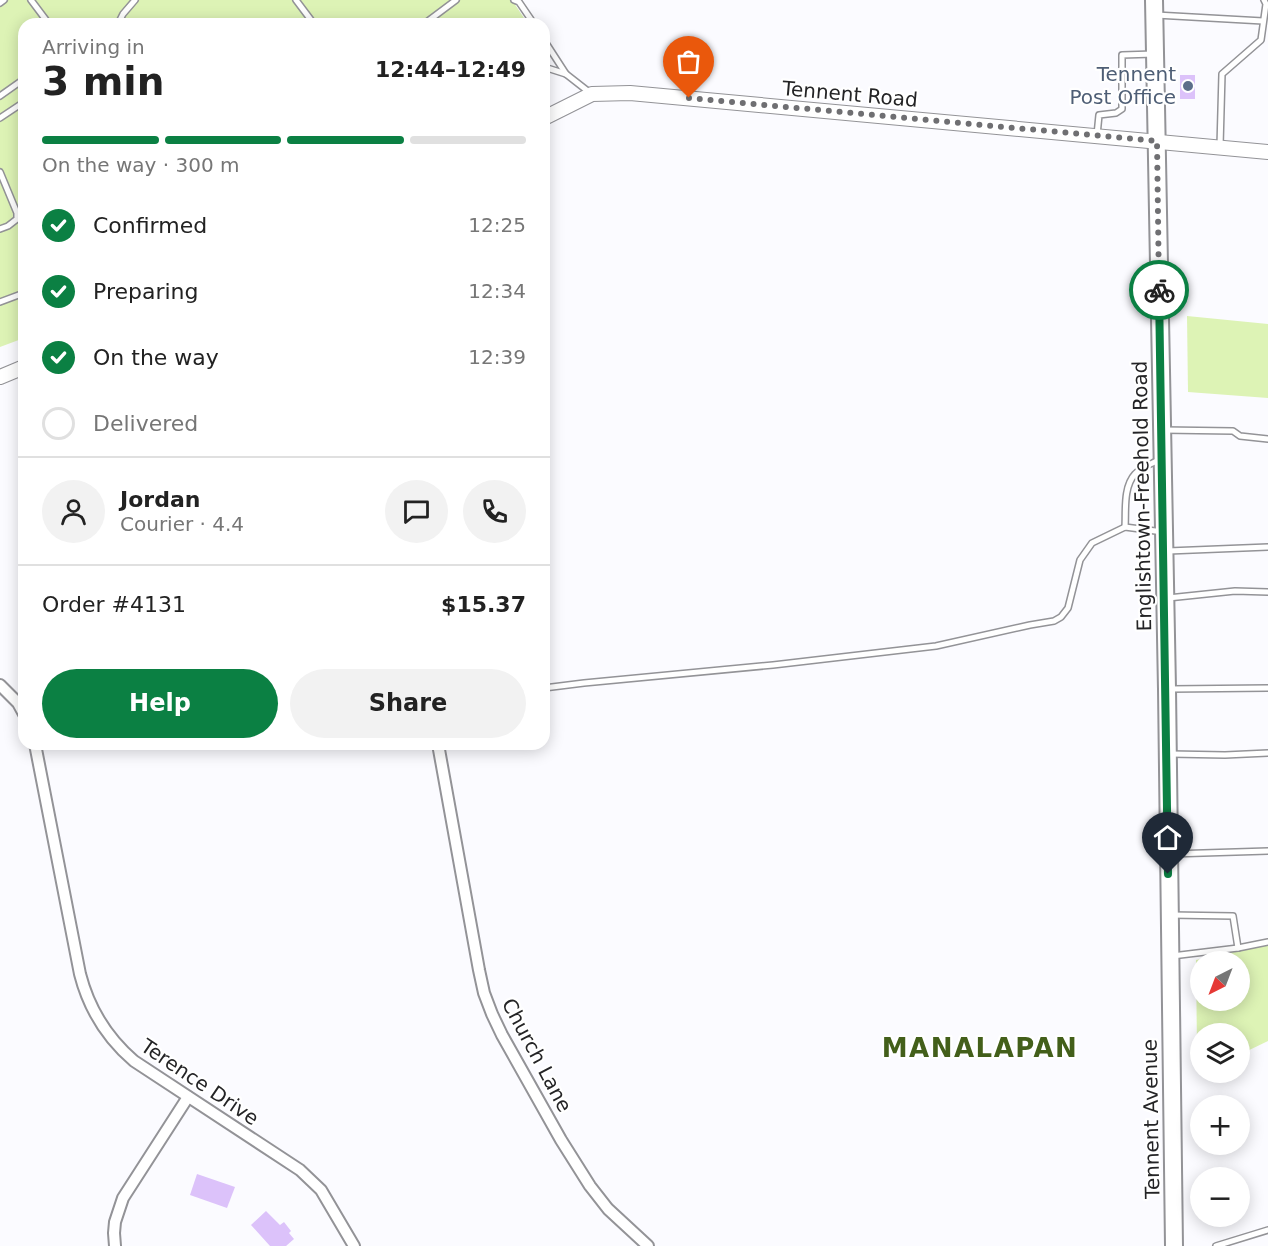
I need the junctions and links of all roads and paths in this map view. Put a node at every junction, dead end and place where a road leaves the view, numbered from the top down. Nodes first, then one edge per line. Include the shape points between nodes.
1 (31, 0) edge
2 (135, 0) edge
3 (296, 0) edge
4 (456, 0) edge
5 (1264, 0) edge
6 (517, 1) edge
7 (1155, 7) edge
8 (44, 18) edge
9 (121, 18) edge
10 (310, 18) edge
11 (432, 18) edge
12 (530, 18) edge
13 (1263, 21) junction
14 (550, 49) edge
15 (1154, 54) junction
16 (550, 69) edge
17 (566, 74) junction
18 (18, 83) edge
19 (592, 94) junction
20 (0, 96) edge
21 (18, 106) edge
22 (550, 115) edge
23 (0, 118) edge
24 (1097, 136) junction
25 (1157, 141) junction
26 (1220, 147) junction
27 (1268, 152) edge
28 (0, 172) edge
29 (0, 229) edge
30 (18, 295) edge
31 (0, 302) edge
32 (18, 370) edge
33 (0, 377) edge
34 (1162, 430) junction
35 (1268, 440) edge
36 (1162, 459) junction
37 (1125, 527) junction
38 (1163, 532) junction
39 (1268, 547) edge
40 (1164, 551) junction
41 (1268, 592) edge
42 (1164, 598) junction
43 (0, 685) edge
44 (550, 687) edge
45 (1268, 688) edge
46 (1167, 689) junction
47 (18, 703) edge
48 (35, 750) edge
49 (439, 750) edge
50 (1268, 753) edge
51 (1167, 754) junction
52 (1268, 851) edge
53 (1168, 854) junction
54 (1169, 915) junction
55 (1268, 942) edge
56 (1238, 948) junction
57 (1170, 956) junction
58 (1170, 992) joint
59 (188, 1097) junction
60 (1268, 1230) edge
61 (115, 1246) edge
62 (354, 1246) edge
63 (648, 1246) edge
64 (1174, 1246) edge
65 (1216, 1246) edge

1 - 8 lane
2 - 9 lane
3 - 10 lane
4 - 11 lane
5 - 13 lane
6 - 12 lane
7 - 13 lane
7 - 15 main road, Englishtown-Freehold Road
13 - 26 lane via 1261,40 1222,74
14 - 17 lane
15 - 24 lane via 1122,56 1122,109 1099,115
15 - 25 main road, Englishtown-Freehold Road
16 - 17 lane
17 - 19 lane
18 - 20 lane
19 - 22 street, Tennent Road
19 - 24 street, Tennent Road via 630,93
21 - 23 lane
24 - 25 street, Tennent Road
25 - 26 street, Tennent Road
25 - 34 main road, Englishtown-Freehold Road
26 - 27 street, Tennent Road
28 - 29 lane via 17,213 16,219
30 - 31 lane
32 - 33 street
34 - 35 lane via 1233,431 1240,436
34 - 36 main road, Englishtown-Freehold Road
36 - 37 lane via 1134,474 1127,492
36 - 38 main road, Englishtown-Freehold Road
37 - 38 lane
37 - 44 lane via 1092,543 1084,553 1068,608 1054,621 936,646
38 - 40 main road, Englishtown-Freehold Road
39 - 40 lane
40 - 42 main road, Englishtown-Freehold Road
41 - 42 lane
42 - 46 main road, Englishtown-Freehold Road
43 - 47 street
45 - 46 lane
46 - 51 main road, Englishtown-Freehold Road
48 - 59 street, Terence Drive via 88,1001 102,1027 121,1049
49 - 63 street, Church Lane via 479,970 492,1014 590,1186 608,1209
50 - 51 lane
51 - 53 main road, Englishtown-Freehold Road
52 - 53 lane
53 - 54 main road, Englishtown-Freehold Road
54 - 56 lane via 1233,916
54 - 57 main road, Englishtown-Freehold Road
55 - 56 lane
56 - 57 lane
57 - 58 main road, Englishtown-Freehold Road
58 - 64 main road, Tennent Avenue
59 - 61 street via 123,1198 115,1222
59 - 62 street, Terence Drive via 315,1183
60 - 65 lane

